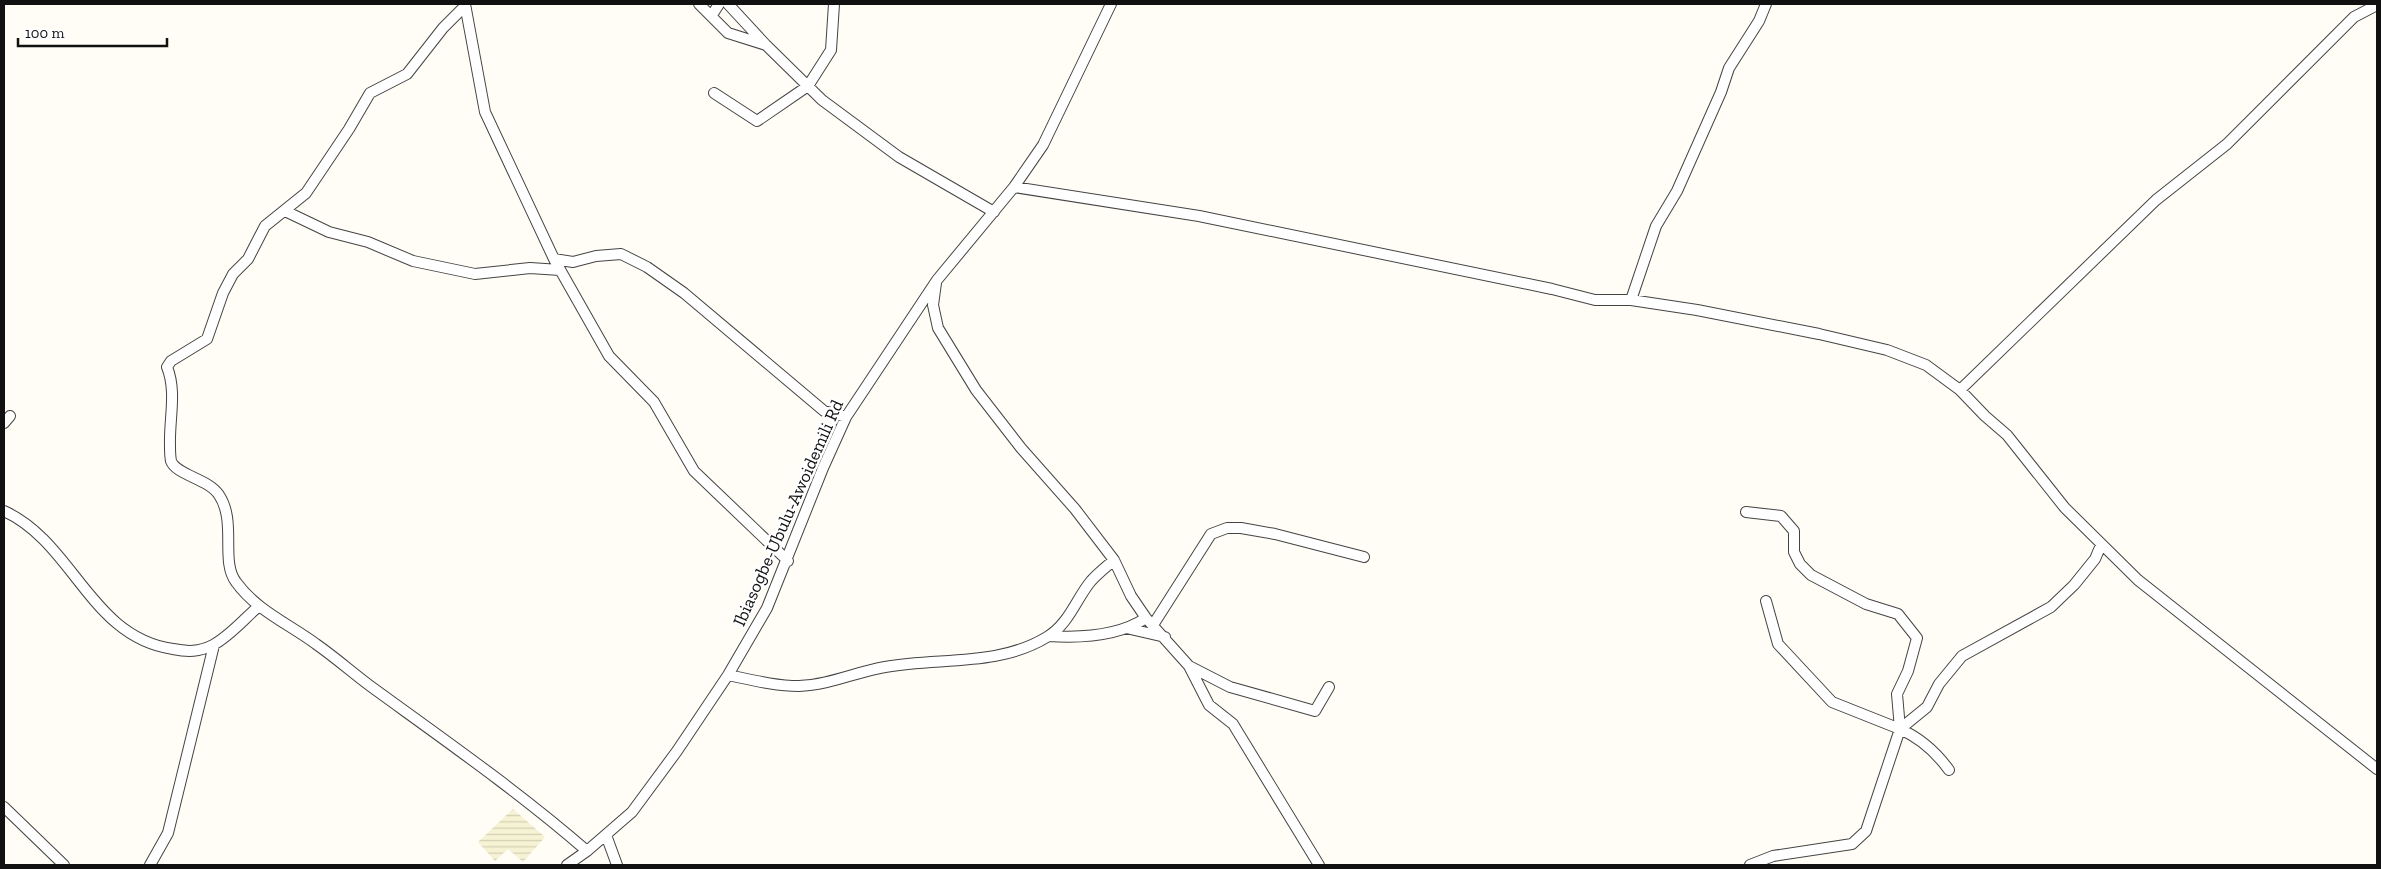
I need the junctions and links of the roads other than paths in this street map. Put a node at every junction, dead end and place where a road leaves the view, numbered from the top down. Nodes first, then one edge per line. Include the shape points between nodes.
1 (699, 4) edge
2 (719, 4) edge
3 (728, 4) edge
4 (834, 4) edge
5 (1111, 4) edge
6 (1766, 4) edge
7 (465, 5) edge
8 (2377, 5) edge
9 (712, 15) junction
10 (766, 45) junction
11 (808, 86) junction
12 (714, 93) dead end
13 (1014, 187) junction
14 (286, 211) junction
15 (994, 212) junction
16 (554, 259) junction
17 (560, 270) junction
18 (936, 280) junction
19 (1631, 300) junction
20 (915, 311) junction
21 (936, 323) junction
22 (1960, 390) junction
23 (846, 417) junction
24 (4, 511) edge
25 (1746, 512) dead end
26 (2101, 545) junction
27 (1364, 558) dead end
28 (1114, 560) junction
29 (788, 561) junction
30 (1766, 601) dead end
31 (259, 606) junction
32 (1149, 622) junction
33 (1126, 628) junction
34 (1049, 636) junction
35 (1165, 637) junction
36 (214, 645) junction
37 (1189, 666) junction
38 (728, 676) junction
39 (1329, 686) dead end
40 (1900, 730) junction
41 (2377, 769) edge
42 (1949, 770) dead end
43 (4, 807) edge
44 (606, 835) junction
45 (587, 851) junction
46 (64, 865) edge
47 (150, 865) edge
48 (566, 865) edge
49 (617, 865) edge
50 (1319, 865) edge
51 (1750, 865) edge

1 - 9 street
2 - 9 street
3 - 10 street
4 - 11 street via 832,50
5 - 13 street, Ibiasogbe-Ubulu-Awoidemili Rd via 1042,146
6 - 19 street via 1729,68 1677,191 1656,226
7 - 14 street via 407,74 370,93 306,193
7 - 16 street via 485,112
8 - 22 street via 2354,17 2227,144 2156,200
9 - 10 street via 728,32
10 - 11 street
11 - 12 street via 758,121
11 - 15 street via 899,157
13 - 15 street, Ibiasogbe-Ubulu-Awoidemili Rd
13 - 19 street via 1199,216 1595,300
14 - 17 street via 329,232 368,242 413,261 475,274 530,268
14 - 31 street via 264,226 248,259 233,274 207,338 170,361 167,367 172,379 171,460 176,469 204,482 218,493 229,519 230,572 234,581
15 - 18 street, Ibiasogbe-Ubulu-Awoidemili Rd
16 - 17 street
16 - 23 street via 573,262 621,254 647,267 684,293 824,411
17 - 29 street via 609,356 654,402 694,471
18 - 20 street, Ibiasogbe-Ubulu-Awoidemili Rd
18 - 21 street via 933,305
19 - 22 street via 1863,343 1926,365
20 - 21 street via 931,317
20 - 23 street, Ibiasogbe-Ubulu-Awoidemili Rd
21 - 28 street via 982,398
22 - 26 street via 2007,434 2065,508
23 - 29 street, Ibiasogbe-Ubulu-Awoidemili Rd
24 - 36 street via 38,533 94,602 138,639 164,648 193,652
25 - 40 street via 1781,516 1794,531 1794,552 1800,564 1811,575 1866,604 1898,614 1917,638 1908,671 1897,694
26 - 40 street via 2095,559 2074,585 2051,606 1962,656 1939,684 1927,707
26 - 41 street via 2138,580
27 - 32 street via 1275,534 1227,528 1210,534
28 - 32 street via 1131,596
28 - 34 street via 1092,580 1064,622
29 - 38 street, Ibiasogbe-Ubulu-Awoidemili Rd via 767,608
30 - 40 street via 1778,644 1832,702
31 - 36 street
31 - 45 street via 440,735
32 - 33 street
32 - 35 street
33 - 34 street via 1071,637
33 - 35 street
34 - 38 street via 1006,654 883,667 802,686 777,686
35 - 37 street
36 - 47 street via 168,833
37 - 39 street via 1230,687 1315,711
37 - 50 street via 1208,705 1233,724
38 - 44 street, Ibiasogbe-Ubulu-Awoidemili Rd via 632,812
40 - 42 street via 1914,735 1937,753
40 - 51 street via 1866,831 1856,842 1773,856
43 - 46 street
44 - 45 street, Ibiasogbe-Ubulu-Awoidemili Rd
44 - 49 street
45 - 48 street, Ibiasogbe-Ubulu-Awoidemili Rd

